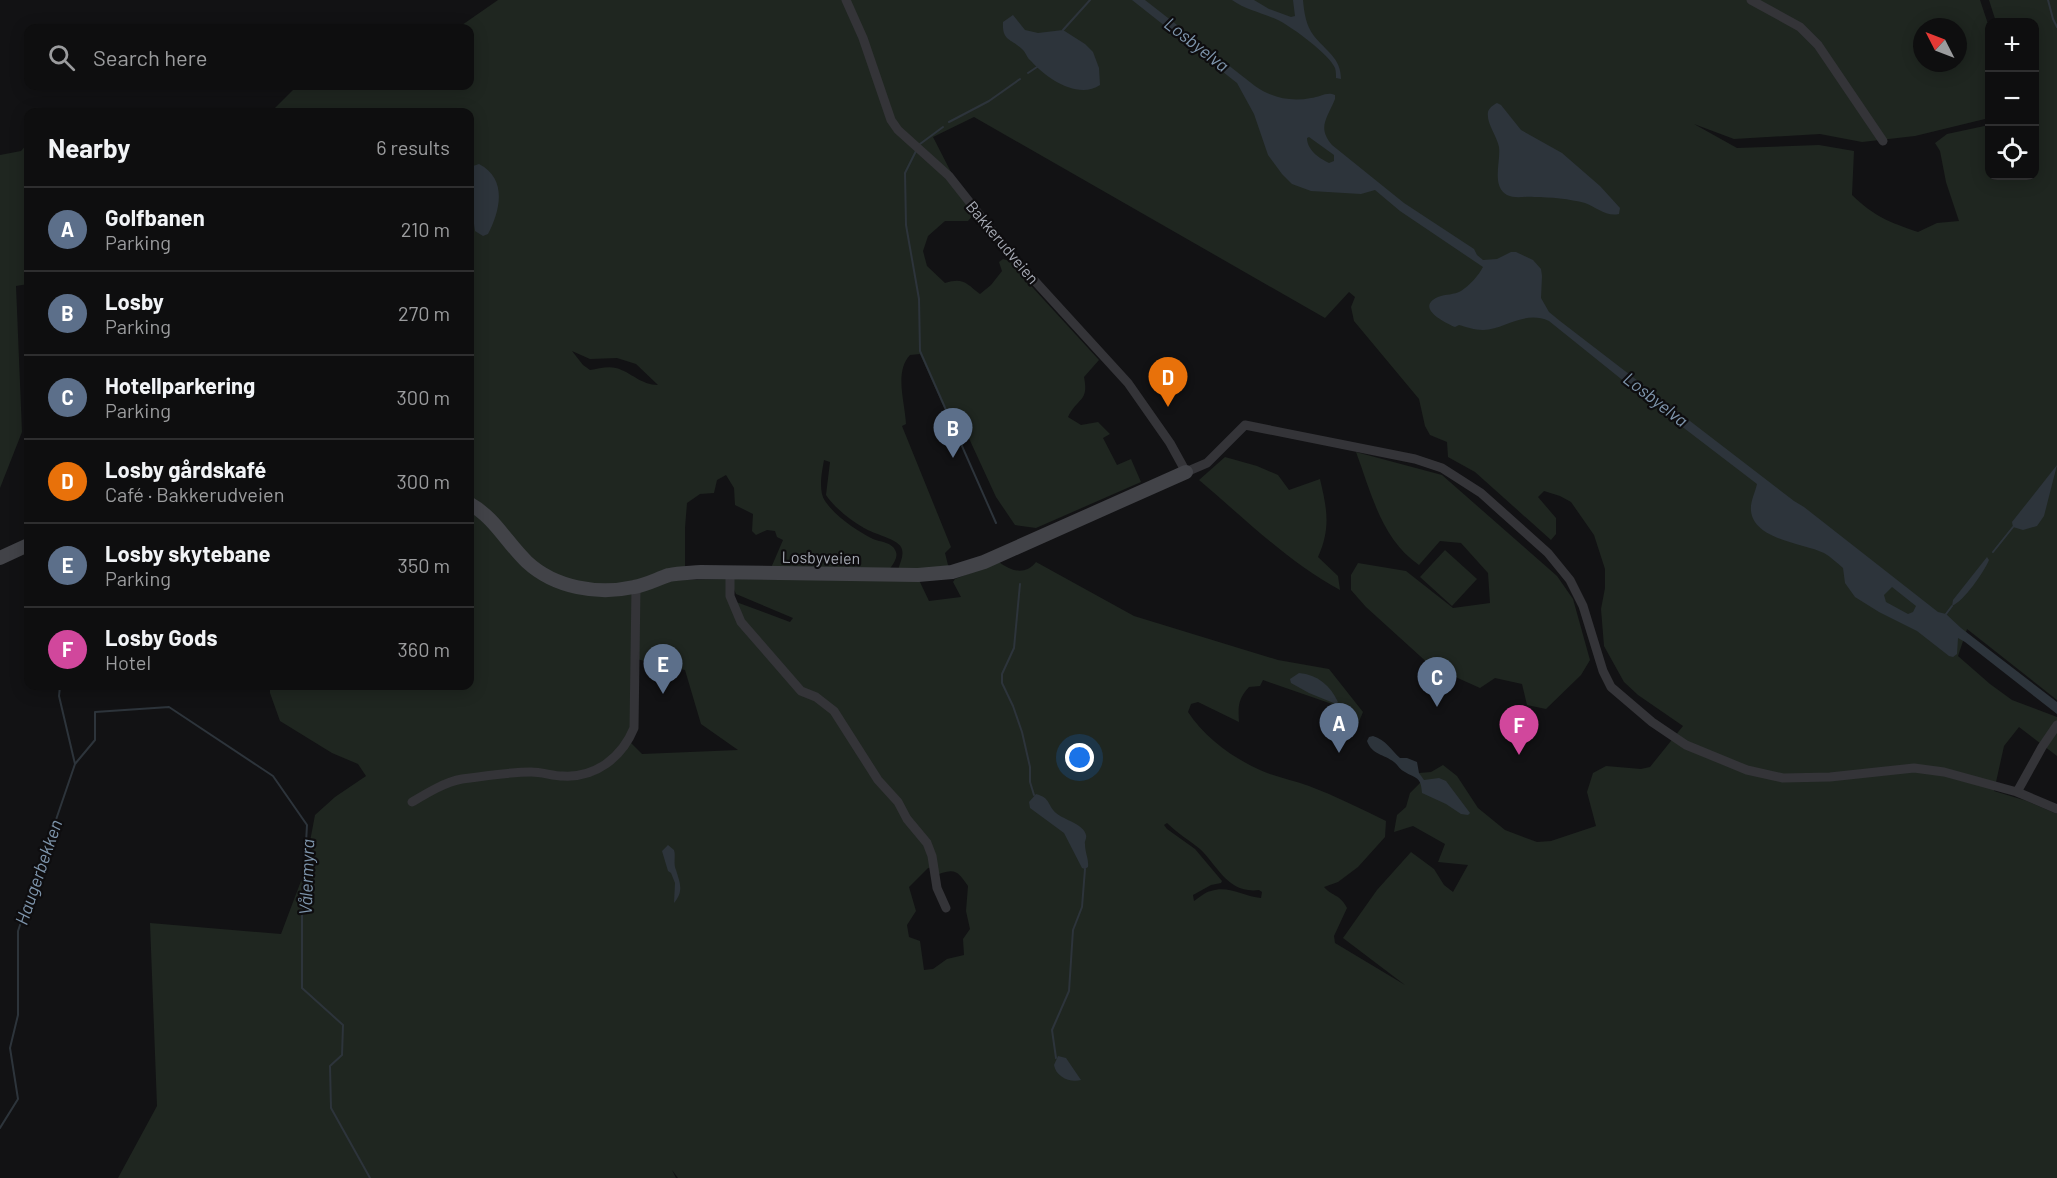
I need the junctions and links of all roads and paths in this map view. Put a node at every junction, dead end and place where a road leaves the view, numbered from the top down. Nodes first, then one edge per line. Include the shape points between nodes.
1 (846, 0) edge
2 (1751, 0) edge
3 (1883, 141) dead end
4 (1186, 472) junction
5 (474, 507) edge
6 (24, 547) edge
7 (0, 558) edge
8 (730, 572) junction
9 (636, 587) junction
10 (2057, 725) edge
11 (2017, 792) junction
12 (412, 802) dead end
13 (2057, 809) edge
14 (946, 908) dead end

1 - 4 street, Bakkerudveien via 898,130 949,176 1012,256 1128,383
2 - 3 street via 1800,27 1818,45
4 - 8 main road, Losbyveien via 984,562 952,572
4 - 11 street via 1207,463 1245,425 1387,452 1442,468 1481,493 1560,567 1577,591 1611,687 1686,745 1747,770 1782,778 1914,768
5 - 9 main road, Losbyveien via 490,518 526,561 555,580 605,591
6 - 7 main road
8 - 9 main road, Losbyveien via 671,575
8 - 14 street via 730,596 741,622 801,691 834,711 878,780 927,843 937,888
9 - 12 street via 634,728 618,754 602,768 584,774 531,772 460,779
10 - 11 street
11 - 13 street

